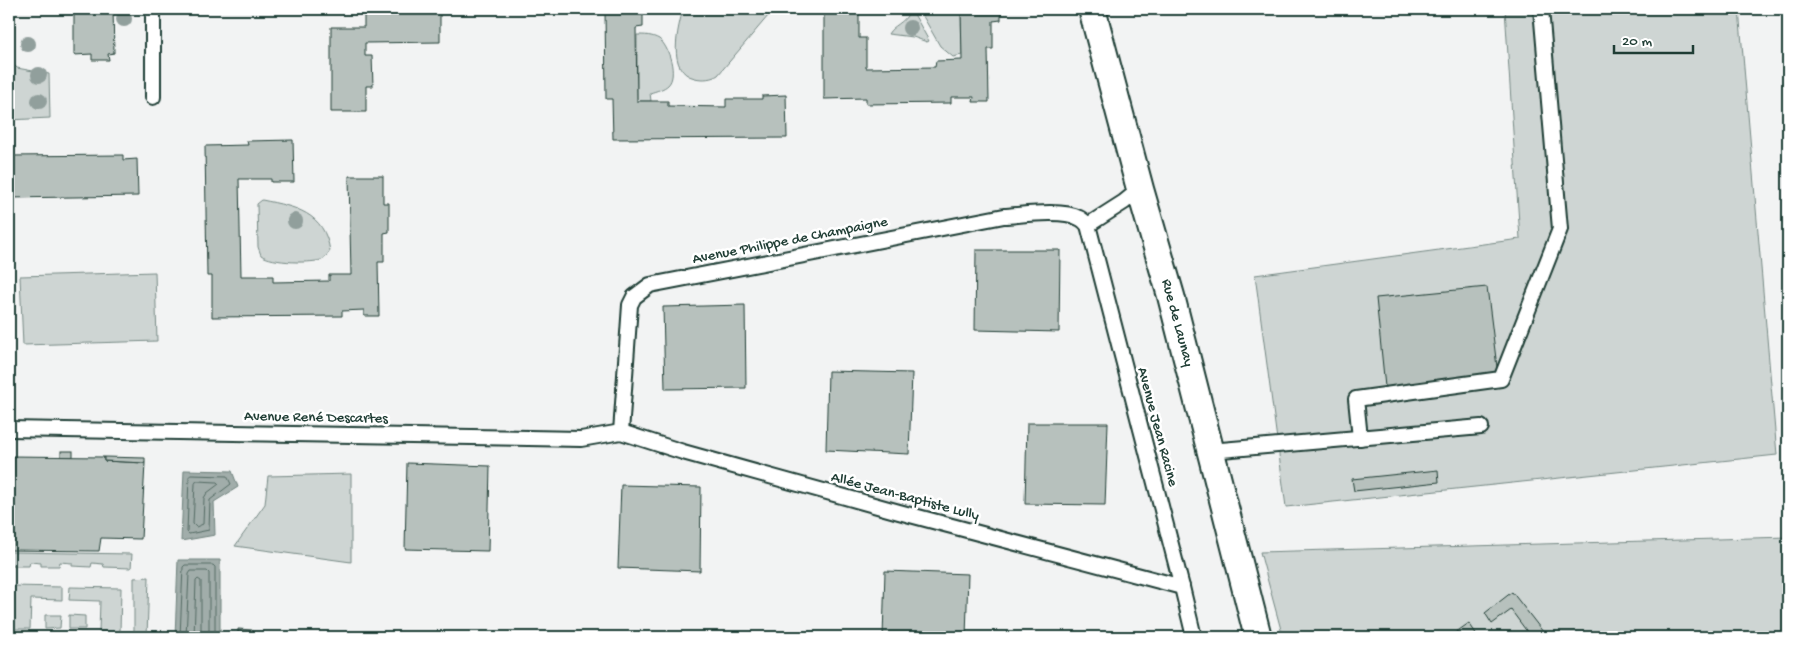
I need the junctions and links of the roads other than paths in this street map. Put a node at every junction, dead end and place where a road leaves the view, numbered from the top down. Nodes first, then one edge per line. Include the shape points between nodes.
1 (153, 9) edge
2 (1092, 9) edge
3 (1541, 9) edge
4 (152, 97) dead end
5 (1140, 189) junction
6 (1088, 225) junction
7 (1481, 427) dead end
8 (9, 429) edge
9 (621, 432) junction
10 (1360, 438) junction
11 (1210, 451) junction
12 (1182, 587) junction
13 (1194, 637) edge
14 (1258, 637) edge

1 - 4 lane
2 - 5 street, Rue de Launay
3 - 10 lane via 1560,229 1501,379 1356,399
5 - 6 lane
5 - 11 street, Rue de Launay
6 - 9 lane, Avenue Philippe de Champaigne via 1068,214 1004,216 650,286 634,296 630,305
6 - 12 lane, Avenue Jean Racine
7 - 10 lane
8 - 9 lane, Avenue René Descartes via 581,439
9 - 12 lane, Allée Jean-Baptiste Lully via 758,473
10 - 11 lane
11 - 14 street, Rue de Launay
12 - 13 lane, Avenue Jean Racine

